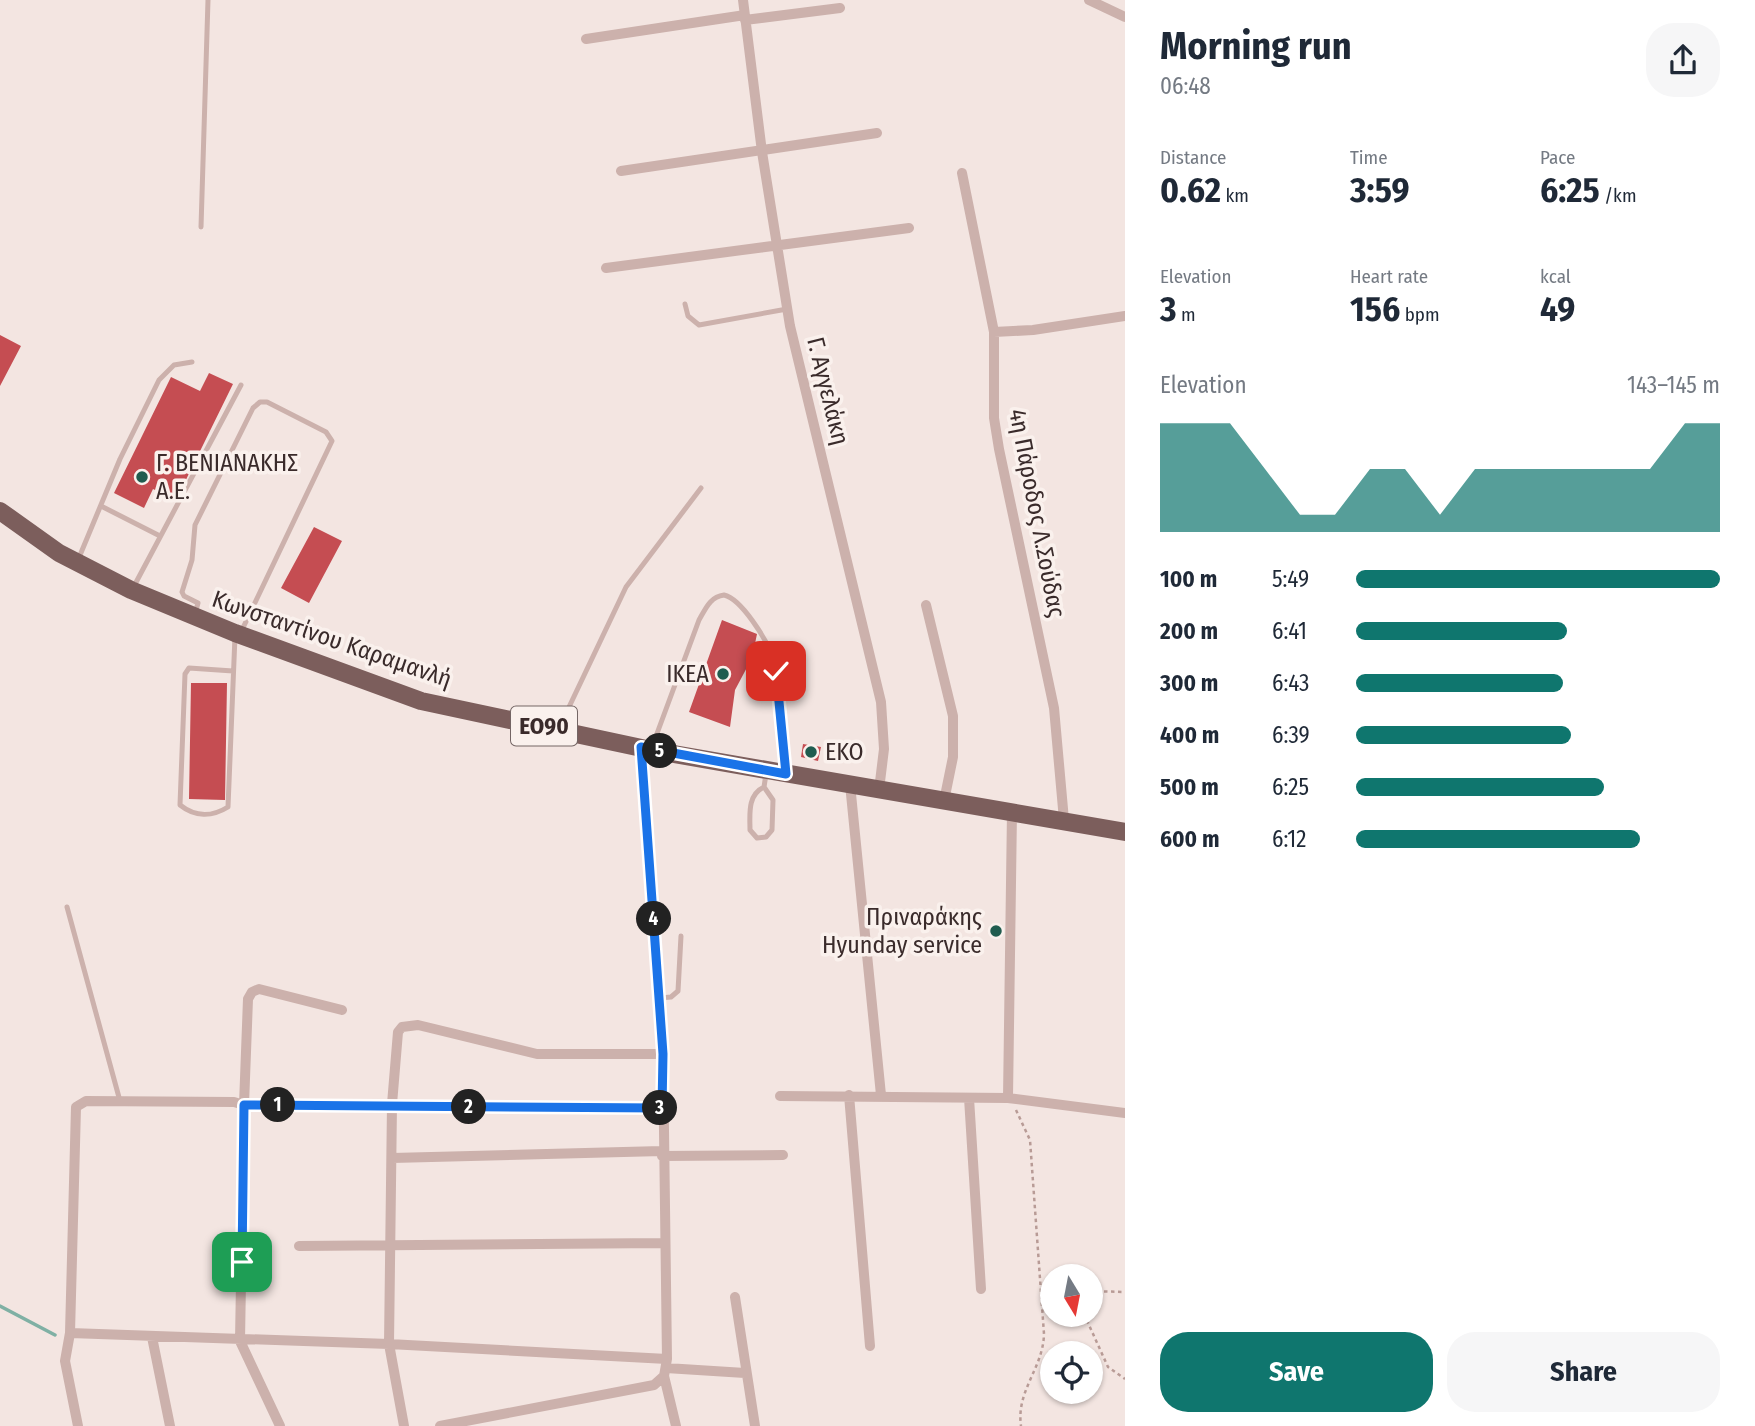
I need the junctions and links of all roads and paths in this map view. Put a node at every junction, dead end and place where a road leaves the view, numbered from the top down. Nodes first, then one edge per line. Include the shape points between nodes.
1 (208, 0) edge
2 (743, 0) edge
3 (1089, 0) edge
4 (840, 8) dead end
5 (1125, 17) edge
6 (745, 18) junction
7 (586, 40) dead end
8 (877, 133) dead end
9 (762, 152) junction
10 (621, 171) dead end
11 (962, 173) dead end
12 (201, 227) dead end
13 (909, 228) dead end
14 (776, 244) junction
15 (606, 268) dead end
16 (685, 304) dead end
17 (787, 309) junction
18 (1125, 316) edge
19 (994, 332) junction
20 (192, 362) dead end
21 (241, 385) dead end
22 (701, 488) dead end
23 (101, 506) junction
24 (0, 511) edge
25 (160, 536) junction
26 (77, 563) junction
27 (131, 590) junction
28 (926, 605) dead end
29 (195, 617) junction
30 (237, 633) junction
31 (233, 671) junction
32 (559, 729) junction
33 (646, 748) junction
34 (786, 774) junction
35 (765, 779) junction
36 (850, 785) junction
37 (879, 790) junction
38 (944, 801) junction
39 (1012, 811) junction
40 (1064, 820) junction
41 (1125, 832) edge
42 (66, 907) dead end
43 (681, 936) dead end
44 (660, 998) junction
45 (342, 1010) dead end
46 (663, 1054) junction
47 (849, 1095) junction
48 (881, 1095) junction
49 (780, 1096) dead end
50 (969, 1098) junction
51 (1008, 1098) junction
52 (120, 1101) junction
53 (392, 1104) junction
54 (244, 1105) junction
55 (662, 1108) junction
56 (1125, 1113) edge
57 (662, 1154) junction
58 (783, 1155) dead end
59 (392, 1158) junction
60 (664, 1243) junction
61 (299, 1246) dead end
62 (390, 1247) junction
63 (1040, 1276) edge
64 (981, 1289) dead end
65 (1103, 1292) edge
66 (1125, 1292) edge
67 (735, 1297) dead end
68 (1043, 1327) edge
69 (1090, 1327) edge
70 (70, 1333) junction
71 (152, 1337) junction
72 (240, 1341) junction
73 (389, 1344) junction
74 (870, 1346) dead end
75 (666, 1368) junction
76 (745, 1373) junction
77 (1125, 1379) edge
78 (511, 1413) junction
79 (78, 1426) edge
80 (170, 1426) edge
81 (280, 1426) edge
82 (404, 1426) edge
83 (440, 1426) edge
84 (514, 1426) edge
85 (676, 1426) edge
86 (755, 1426) edge
87 (1021, 1426) edge

1 - 12 lane
2 - 6 street, Γ. Αγγελάκη
3 - 5 street
4 - 6 street
6 - 7 street
6 - 9 street, Γ. Αγγελάκη
8 - 9 street
9 - 10 street
9 - 14 street, Γ. Αγγελάκη
11 - 19 street, 4η Πάροδος Λ.Σούδας
13 - 14 street
14 - 15 street via 688,260
14 - 17 street, Γ. Αγγελάκη
16 - 17 lane via 688,316 699,325
17 - 37 street, Γ. Αγγελάκη via 881,702 884,749
18 - 19 street via 1033,331
19 - 40 street, 4η Πάροδος Λ.Σούδας via 994,418 1054,708
20 - 23 lane via 174,365 159,380
21 - 25 lane
22 - 32 lane via 626,587
23 - 25 lane
23 - 26 lane
24 - 26 main road, Κωνσταντίνου Καραμανλή / ΕΟ90
25 - 27 lane
26 - 27 main road, Κωνσταντίνου Καραμανλή / ΕΟ90
27 - 29 main road, Κωνσταντίνου Καραμανλή / ΕΟ90
28 - 38 street via 953,716 955,742
29 - 30 main road, Κωνσταντίνου Καραμανλή / ΕΟ90
29 - 30 lane via 198,603 182,592 192,560 195,525 253,408 267,402 326,432 332,440
30 - 31 lane
30 - 32 main road, Κωνσταντίνου Καραμανλή / ΕΟ90 via 421,701
31 - 31 lane via 228,807 197,813 180,804 185,674 189,668
32 - 33 main road, Κωνσταντίνου Καραμανλή / ΕΟ90
33 - 34 lane via 699,620 708,604 724,595 738,604 773,656
33 - 35 main road, Κωνσταντίνου Καραμανλή / ΕΟ90
33 - 44 street
34 - 35 main road, Κωνσταντίνου Καραμανλή / ΕΟ90
34 - 36 main road, Κωνσταντίνου Καραμανλή / ΕΟ90
35 - 35 lane via 751,803 750,830 757,838 766,838 772,830 773,800
36 - 37 main road, Κωνσταντίνου Καραμανλή / ΕΟ90
36 - 48 street
37 - 38 main road, Κωνσταντίνου Καραμανλή / ΕΟ90
38 - 39 main road, Κωνσταντίνου Καραμανλή / ΕΟ90
39 - 40 main road, Κωνσταντίνου Καραμανλή / ΕΟ90
39 - 51 street
40 - 41 main road, Κωνσταντίνου Καραμανλή / ΕΟ90
42 - 52 lane
43 - 44 lane via 678,991
44 - 46 street
45 - 54 street via 260,989 252,992
46 - 53 street via 537,1054 410,1024 398,1032
46 - 55 street
47 - 48 street
47 - 49 street
47 - 74 street
48 - 50 street
50 - 51 street
50 - 64 street
51 - 56 street
51 - 63 path via 1030,1140
52 - 54 street
52 - 70 street via 86,1101 74,1114
53 - 54 street
53 - 55 street
53 - 59 street
54 - 72 street
55 - 57 street
57 - 58 street
57 - 59 street
57 - 60 street
59 - 62 street
60 - 62 street
60 - 75 street
61 - 62 street
62 - 73 street
65 - 66 path
67 - 76 street
68 - 87 path via 1044,1348 1019,1408
69 - 77 path via 1108,1367
70 - 71 street
70 - 79 street via 65,1361
71 - 72 street
71 - 80 street
72 - 73 street
72 - 81 street
73 - 75 street
73 - 82 street
75 - 76 street
75 - 78 street via 654,1385
75 - 85 street
76 - 86 street
78 - 83 street
78 - 84 street

